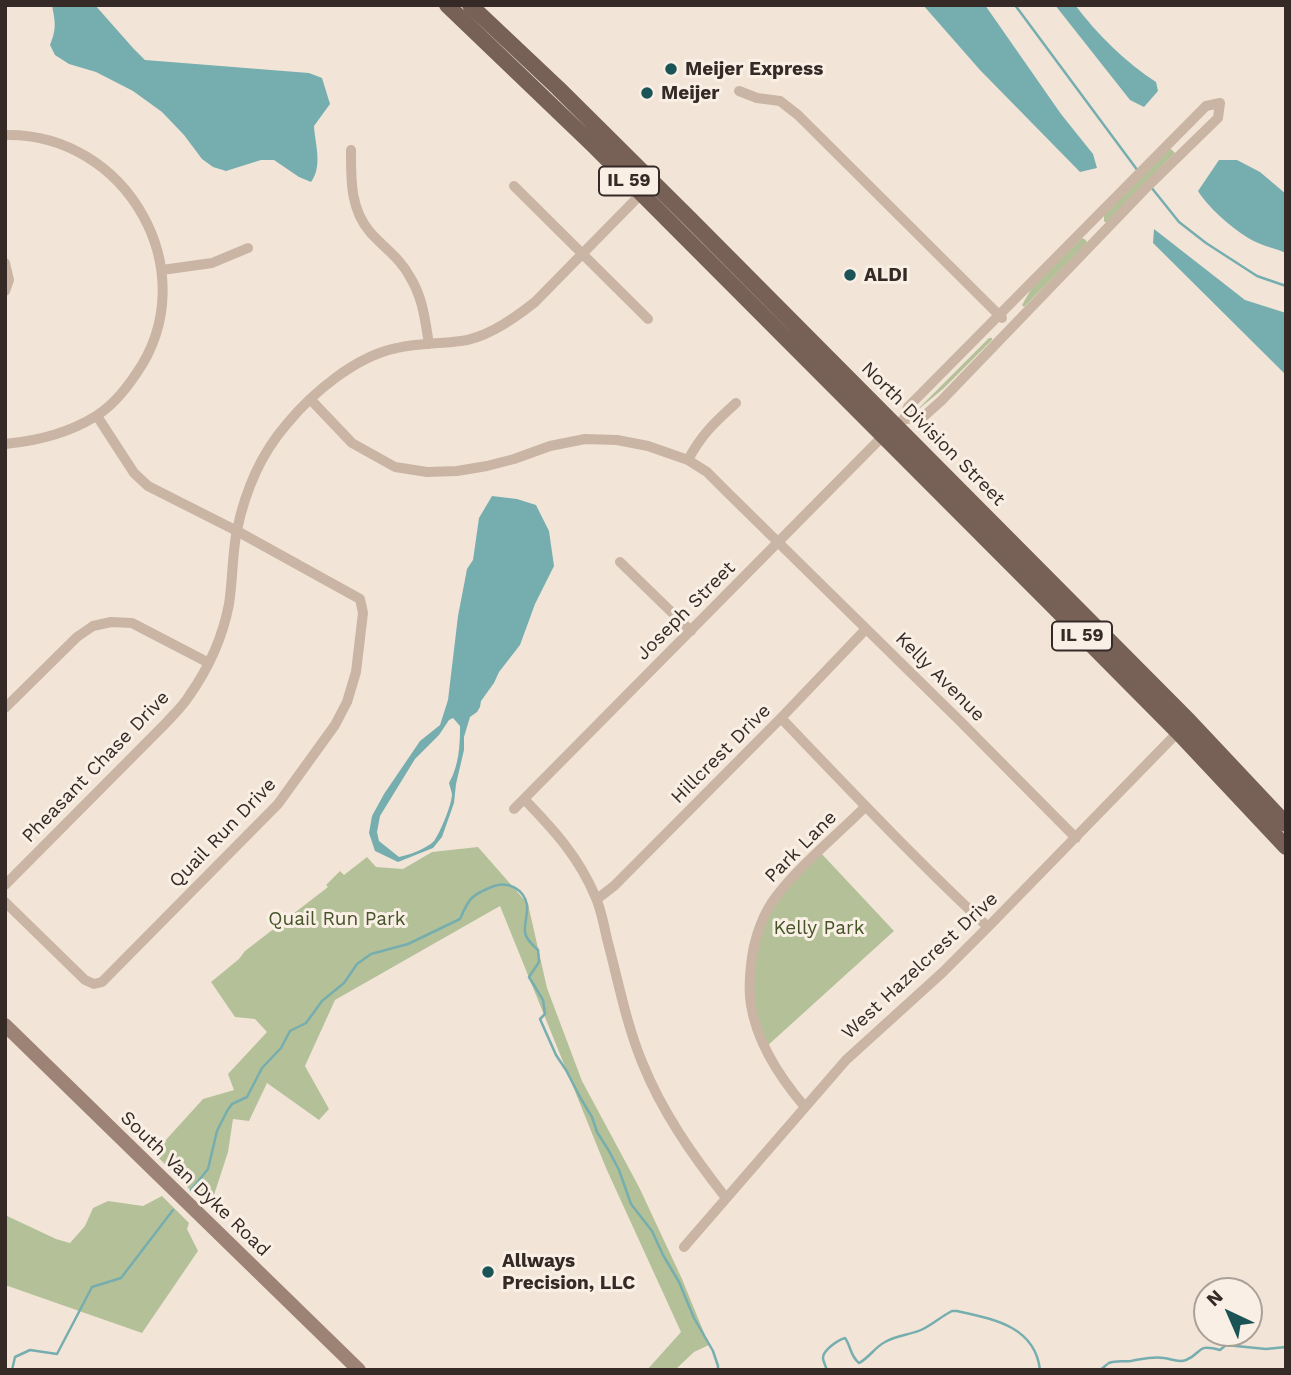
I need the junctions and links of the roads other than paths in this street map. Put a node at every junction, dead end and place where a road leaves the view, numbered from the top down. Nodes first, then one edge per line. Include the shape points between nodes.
1 (447, 5) edge
2 (470, 5) edge
3 (739, 91) dead end
4 (5, 135) edge
5 (351, 150) dead end
6 (514, 186) dead end
7 (647, 188) junction
8 (1089, 225) junction
9 (1101, 235) junction
10 (248, 248) dead end
11 (583, 253) junction
12 (5, 263) edge
13 (162, 270) junction
14 (5, 291) edge
15 (999, 315) junction
16 (648, 319) dead end
17 (1012, 328) junction
18 (429, 344) junction
19 (311, 400) junction
20 (736, 403) dead end
21 (97, 416) junction
22 (894, 427) junction
23 (5, 444) edge
24 (688, 460) junction
25 (237, 531) junction
26 (778, 542) junction
27 (620, 562) dead end
28 (866, 629) junction
29 (691, 631) junction
30 (209, 663) junction
31 (5, 708) edge
32 (781, 718) junction
33 (1184, 726) junction
34 (524, 799) junction
35 (865, 807) junction
36 (514, 808) dead end
37 (1286, 824) edge
38 (1076, 838) junction
39 (1286, 847) edge
40 (5, 885) edge
41 (597, 899) junction
42 (5, 902) edge
43 (988, 927) junction
44 (5, 1025) edge
45 (805, 1107) junction
46 (726, 1198) junction
47 (684, 1247) dead end
48 (359, 1370) edge

1 - 7 main road, North Division Street / IL 59
2 - 7 main road, North Division Street / IL 59 via 546,77
3 - 15 street via 757,99 780,101 797,115
4 - 13 street via 64,144 110,173 144,215
5 - 18 street via 357,212 409,274 423,306
6 - 11 street
7 - 11 street, Pheasant Chase Drive
7 - 22 main road, North Division Street / IL 59
8 - 9 street
8 - 9 street via 1206,106 1220,103 1218,118
8 - 15 street
9 - 17 street
10 - 13 street via 212,263
11 - 16 street
11 - 18 street, Pheasant Chase Drive via 535,302 494,330 464,341
12 - 14 street via 9,281
13 - 21 street via 162,300 153,345 127,387
15 - 17 street
15 - 22 street
17 - 22 street via 922,418
18 - 19 street, Pheasant Chase Drive via 396,348 362,361
19 - 24 street, Kelly Avenue via 352,443 395,467 457,471 585,439 648,446
19 - 25 street, Pheasant Chase Drive via 269,448 244,501
20 - 24 street via 697,442
21 - 23 street via 49,436
21 - 25 street, Quail Run Drive via 134,473 148,486
22 - 26 street, Joseph Street
22 - 33 main road, North Division Street / IL 59
24 - 26 street, Kelly Avenue
25 - 30 street, Pheasant Chase Drive via 229,605
25 - 42 street, Quail Run Drive via 360,599 363,613 356,672 335,725 278,804 102,982 85,980
26 - 28 street, Kelly Avenue
26 - 29 street, Joseph Street
27 - 29 street
28 - 32 street, Hillcrest Drive
28 - 38 street, Kelly Avenue
29 - 34 street, Joseph Street
30 - 31 street via 132,623 111,622 93,626 77,637
30 - 40 street, Pheasant Chase Drive via 166,724
32 - 35 street
32 - 41 street, Hillcrest Drive
33 - 37 main road, North Division Street / IL 59
33 - 38 street, West Hazelcrest Drive
33 - 39 main road, North Division Street / IL 59
34 - 36 street, Joseph Street
34 - 41 street via 577,860
35 - 43 street
35 - 45 street, Park Lane via 774,900 754,947 750,1003 758,1031
38 - 43 street, West Hazelcrest Drive
41 - 46 street via 642,1063 674,1126
43 - 45 street, West Hazelcrest Drive via 846,1060
44 - 48 street, South Van Dyke Road
45 - 46 street, West Hazelcrest Drive
46 - 47 street, West Hazelcrest Drive

